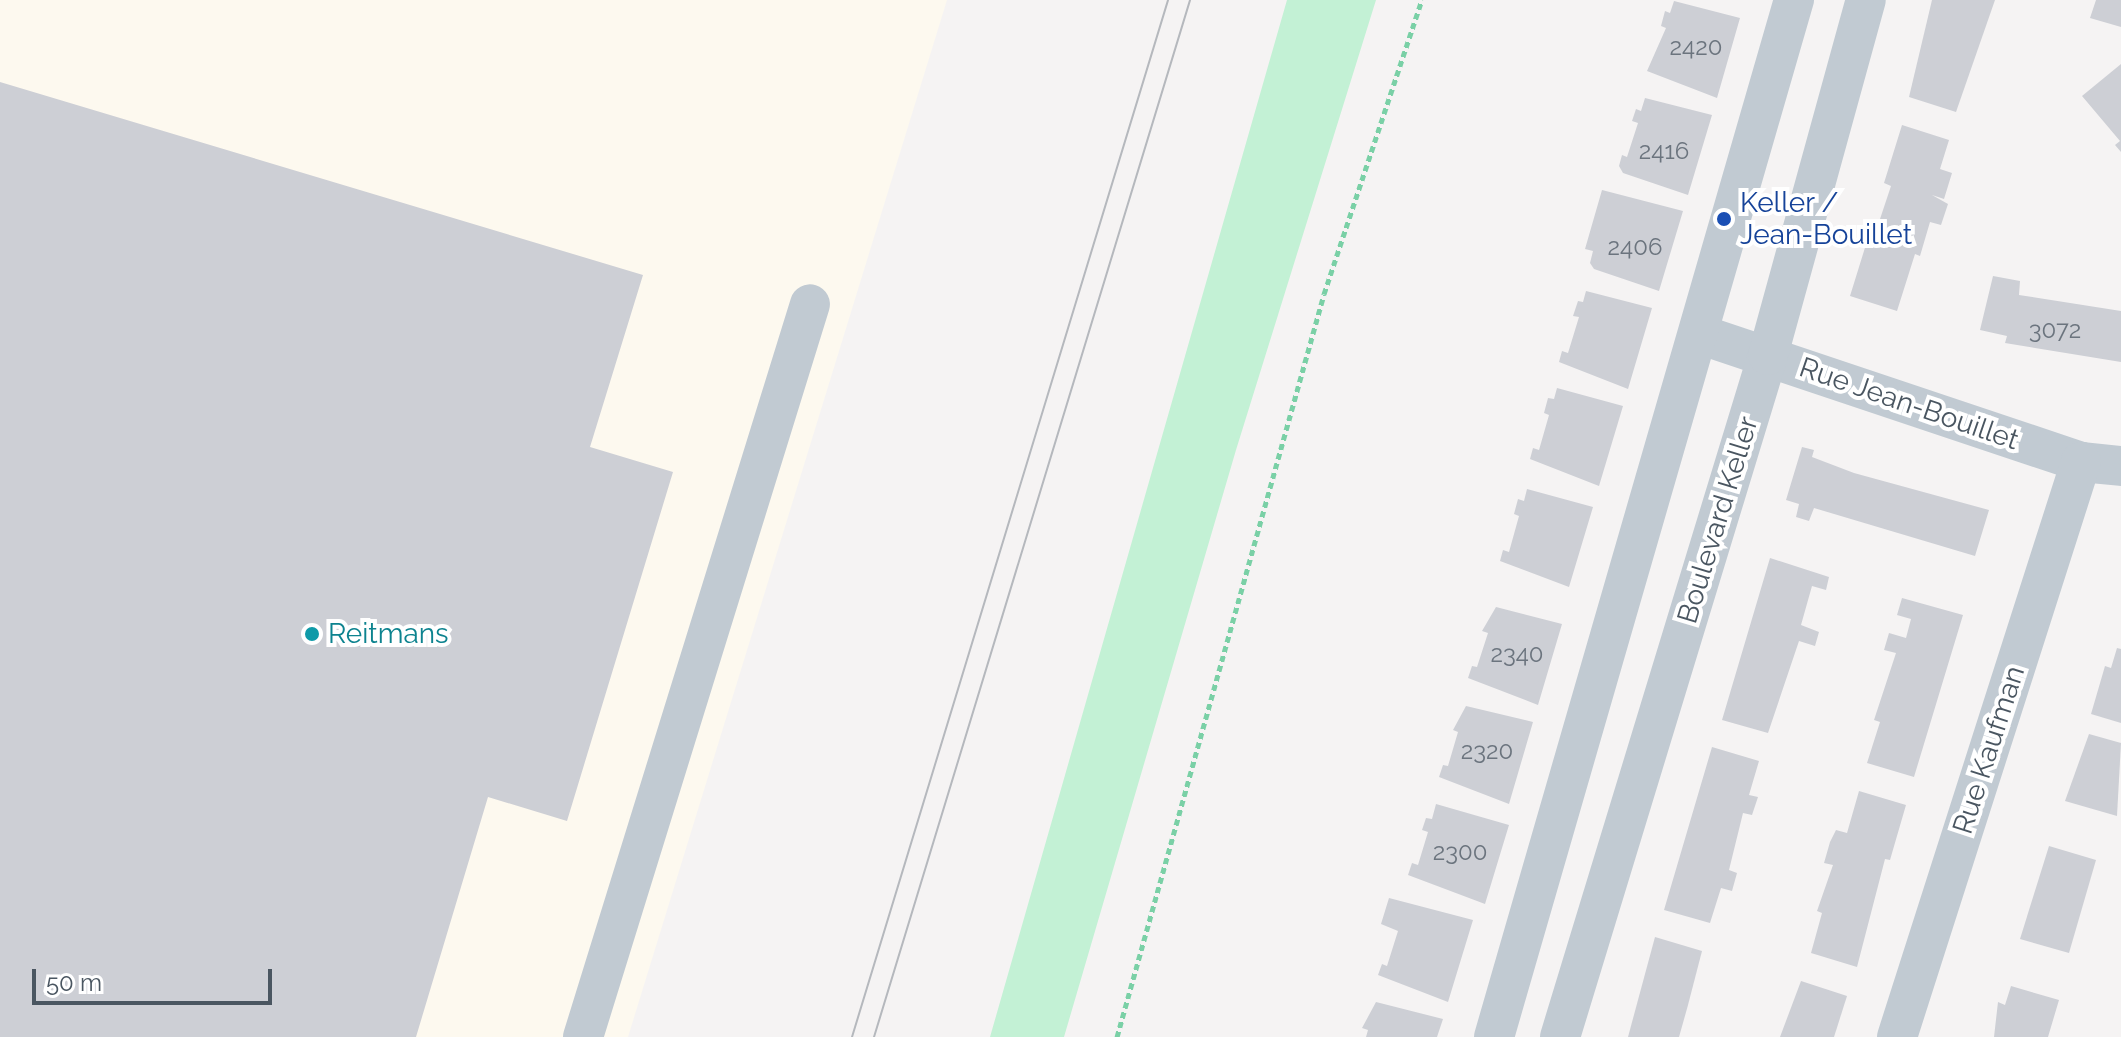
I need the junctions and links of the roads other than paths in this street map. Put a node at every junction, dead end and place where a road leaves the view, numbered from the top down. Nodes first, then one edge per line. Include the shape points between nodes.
1 (1794, 0) edge
2 (1866, 0) edge
3 (810, 304) dead end
4 (1699, 334) junction
5 (1768, 355) junction
6 (2081, 462) junction
7 (2121, 466) edge
8 (583, 1037) edge
9 (1494, 1037) edge
10 (1560, 1037) edge
11 (1897, 1037) edge

1 - 4 street
2 - 5 street, Boulevard Keller
3 - 8 street
4 - 5 street, Rue Jean-Bouillet
4 - 9 street
5 - 6 street, Rue Jean-Bouillet
5 - 10 street, Boulevard Keller
6 - 7 street, Rue Jean-Bouillet
6 - 11 street, Rue Kaufman

